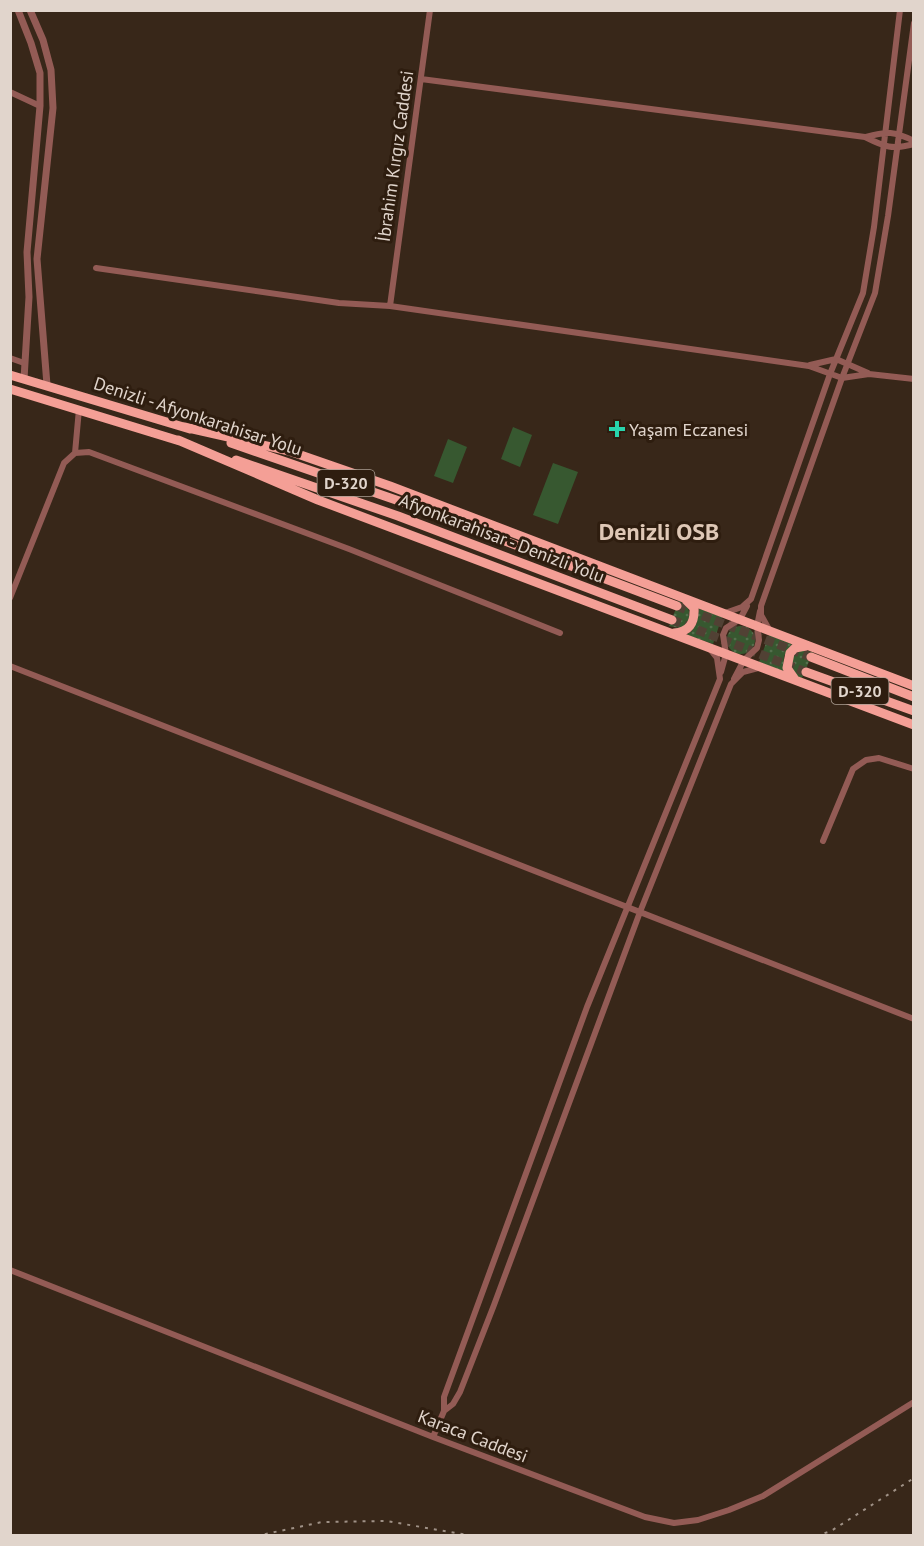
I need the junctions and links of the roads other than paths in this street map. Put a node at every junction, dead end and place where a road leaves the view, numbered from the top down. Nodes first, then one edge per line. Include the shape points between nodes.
1 (18, 10) edge
2 (30, 10) edge
3 (430, 10) edge
4 (900, 10) edge
5 (914, 23) edge
6 (421, 79) junction
7 (10, 92) edge
8 (40, 106) junction
9 (53, 108) junction
10 (885, 132) junction
11 (900, 134) junction
12 (865, 137) junction
13 (914, 143) edge
14 (883, 146) junction
15 (897, 149) junction
16 (96, 268) dead end
17 (390, 306) junction
18 (10, 358) edge
19 (836, 359) junction
20 (24, 363) junction
21 (848, 363) junction
22 (809, 366) junction
23 (830, 374) junction
24 (868, 374) junction
25 (10, 375) edge
26 (842, 378) junction
27 (24, 379) junction
28 (914, 379) edge
29 (47, 385) junction
30 (10, 390) edge
31 (79, 409) junction
32 (184, 427) junction
33 (178, 440) junction
34 (75, 453) junction
35 (683, 597) junction
36 (10, 598) edge
37 (751, 599) junction
38 (677, 606) tunnel mouth
39 (761, 606) junction
40 (725, 614) junction
41 (740, 619) junction
42 (672, 620) tunnel mouth
43 (757, 626) junction
44 (770, 631) junction
45 (560, 633) dead end
46 (671, 633) junction
47 (808, 646) junction
48 (708, 647) junction
49 (726, 654) junction
50 (811, 657) tunnel mouth
51 (744, 660) junction
52 (10, 666) edge
53 (763, 667) junction
54 (806, 672) tunnel mouth
55 (720, 678) junction
56 (797, 680) junction
57 (731, 684) junction
58 (914, 686) edge
59 (914, 697) edge
60 (914, 711) edge
61 (914, 725) edge
62 (914, 769) edge
63 (823, 842) dead end
64 (627, 906) junction
65 (640, 912) junction
66 (914, 1019) edge
67 (10, 1270) edge
68 (914, 1402) edge
69 (444, 1411) junction
70 (433, 1437) junction

1 - 8 street via 40,73
2 - 9 street via 51,70
3 - 6 street, İbrahim Kırgız Caddesi
4 - 10 street
5 - 11 street
6 - 12 street
6 - 17 street, İbrahim Kırgız Caddesi
7 - 8 street
8 - 9 street
8 - 20 street via 27,252 29,297
9 - 29 street via 37,260
10 - 11 street
10 - 12 street
10 - 14 street
11 - 13 street
11 - 15 street
12 - 14 street
13 - 15 street
14 - 15 street
14 - 19 street via 863,292
15 - 21 street via 875,293
16 - 17 street via 339,303
17 - 22 street
18 - 20 street
19 - 21 street
19 - 22 street
19 - 23 street
20 - 27 street
21 - 24 street
21 - 26 street
22 - 23 street
23 - 26 street
23 - 37 street
24 - 26 street
24 - 28 street
25 - 27 highway, Denizli - Afyonkarahisar Yolu / D-320
26 - 39 street
27 - 29 highway, Denizli - Afyonkarahisar Yolu / D-320
29 - 32 highway, Denizli - Afyonkarahisar Yolu / D-320
30 - 31 highway, Afyonkarahisar - Denizli Yolu / D-320
31 - 33 highway, Afyonkarahisar - Denizli Yolu / D-320
31 - 34 street
32 - 35 highway via 289,451
32 - 38 highway, Denizli - Afyonkarahisar Yolu / D-320 via 402,502
33 - 42 highway, Afyonkarahisar - Denizli Yolu / D-320 via 398,516
33 - 46 highway via 318,500
34 - 36 street via 64,463
34 - 45 street via 100,456
35 - 40 highway
35 - 46 highway via 694,608 693,621 689,629
37 - 40 street
37 - 41 street
39 - 43 street
39 - 44 street via 761,615
40 - 41 highway
41 - 43 highway
41 - 49 street via 726,628 723,635
43 - 44 highway
43 - 51 street via 757,648
44 - 47 highway
46 - 48 highway
47 - 56 highway via 795,648 787,660 787,668
47 - 58 highway
48 - 49 highway
48 - 55 street via 717,658
49 - 51 highway
49 - 55 street
50 - 59 highway, D-320
51 - 53 highway
51 - 57 street
52 - 64 street
53 - 56 highway
53 - 57 street via 743,672
54 - 60 highway, D-320
55 - 64 street
56 - 61 highway
57 - 65 street
62 - 63 street via 879,758 853,768
64 - 65 street
64 - 69 street via 444,1397
65 - 66 street
65 - 69 street via 460,1392
67 - 70 street, Karaca Caddesi
68 - 70 street, Karaca Caddesi via 763,1496 698,1520 674,1523 645,1517
69 - 70 street

